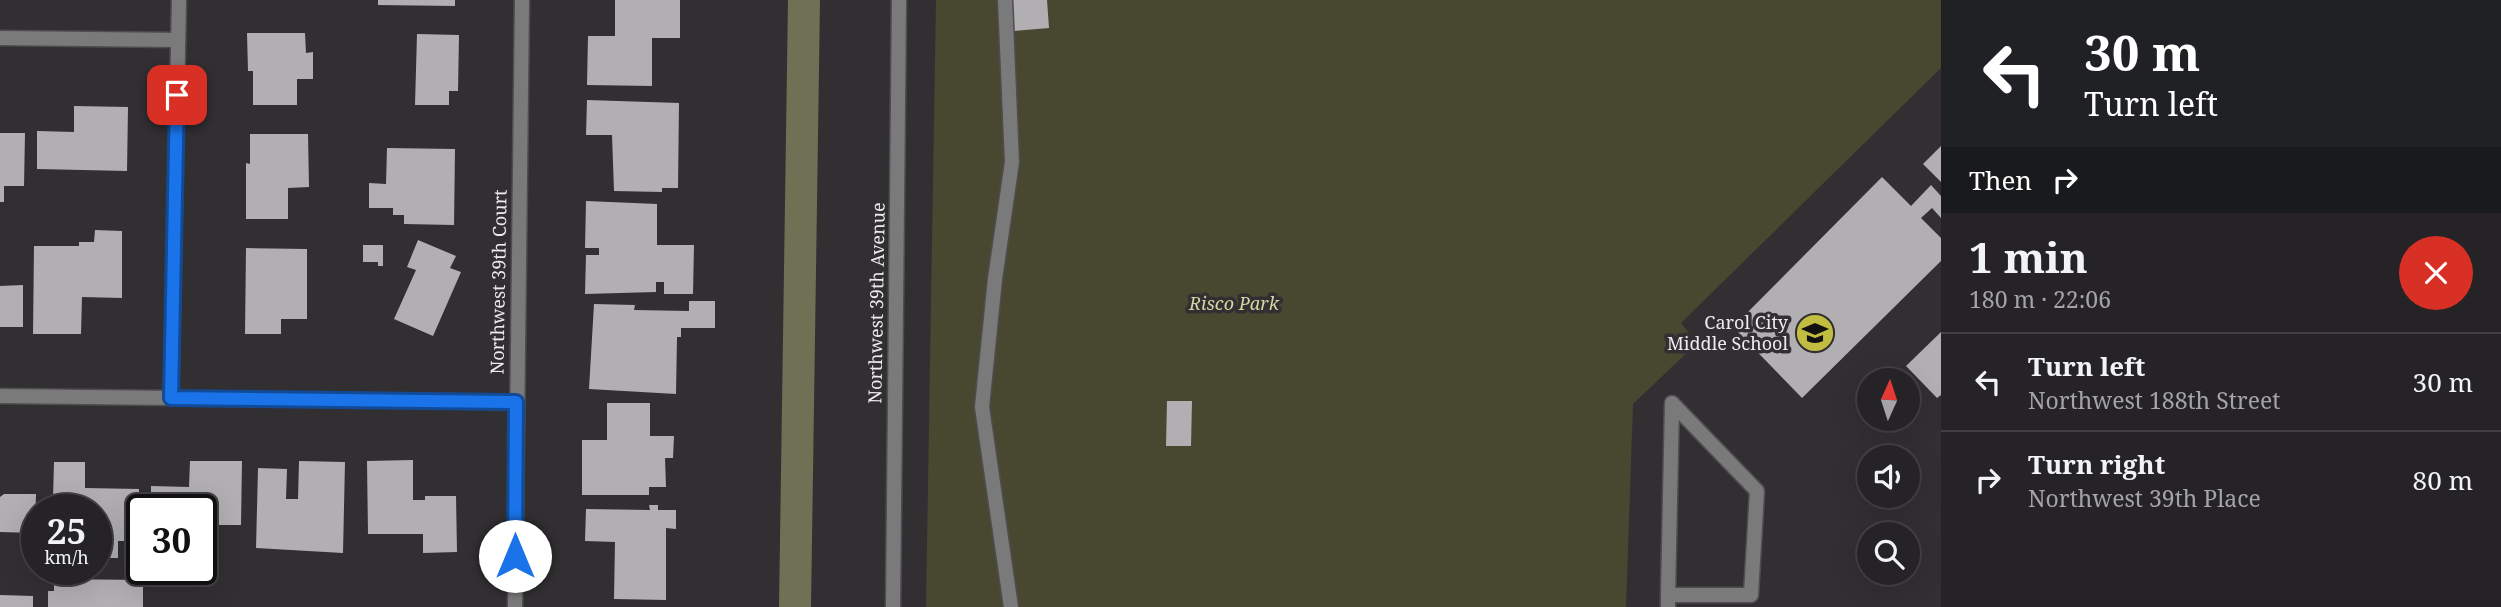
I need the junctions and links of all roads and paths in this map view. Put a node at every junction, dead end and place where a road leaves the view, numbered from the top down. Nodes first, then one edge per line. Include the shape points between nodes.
1 (178, 0) edge
2 (522, 0) edge
3 (899, 0) edge
4 (1005, 0) edge
5 (0, 38) edge
6 (178, 40) junction
7 (0, 396) edge
8 (171, 398) junction
9 (516, 402) junction
10 (1668, 601) edge
11 (515, 607) edge
12 (893, 607) edge
13 (1011, 607) edge

1 - 6 street
2 - 9 street, Northwest 39th Court
3 - 12 street, Northwest 39th Avenue
4 - 13 street via 1012,162 982,407
5 - 6 street
6 - 8 street
7 - 8 street
8 - 9 street
9 - 11 street, Northwest 39th Court
10 - 10 street via 1668,582 1672,403 1757,491 1751,595

